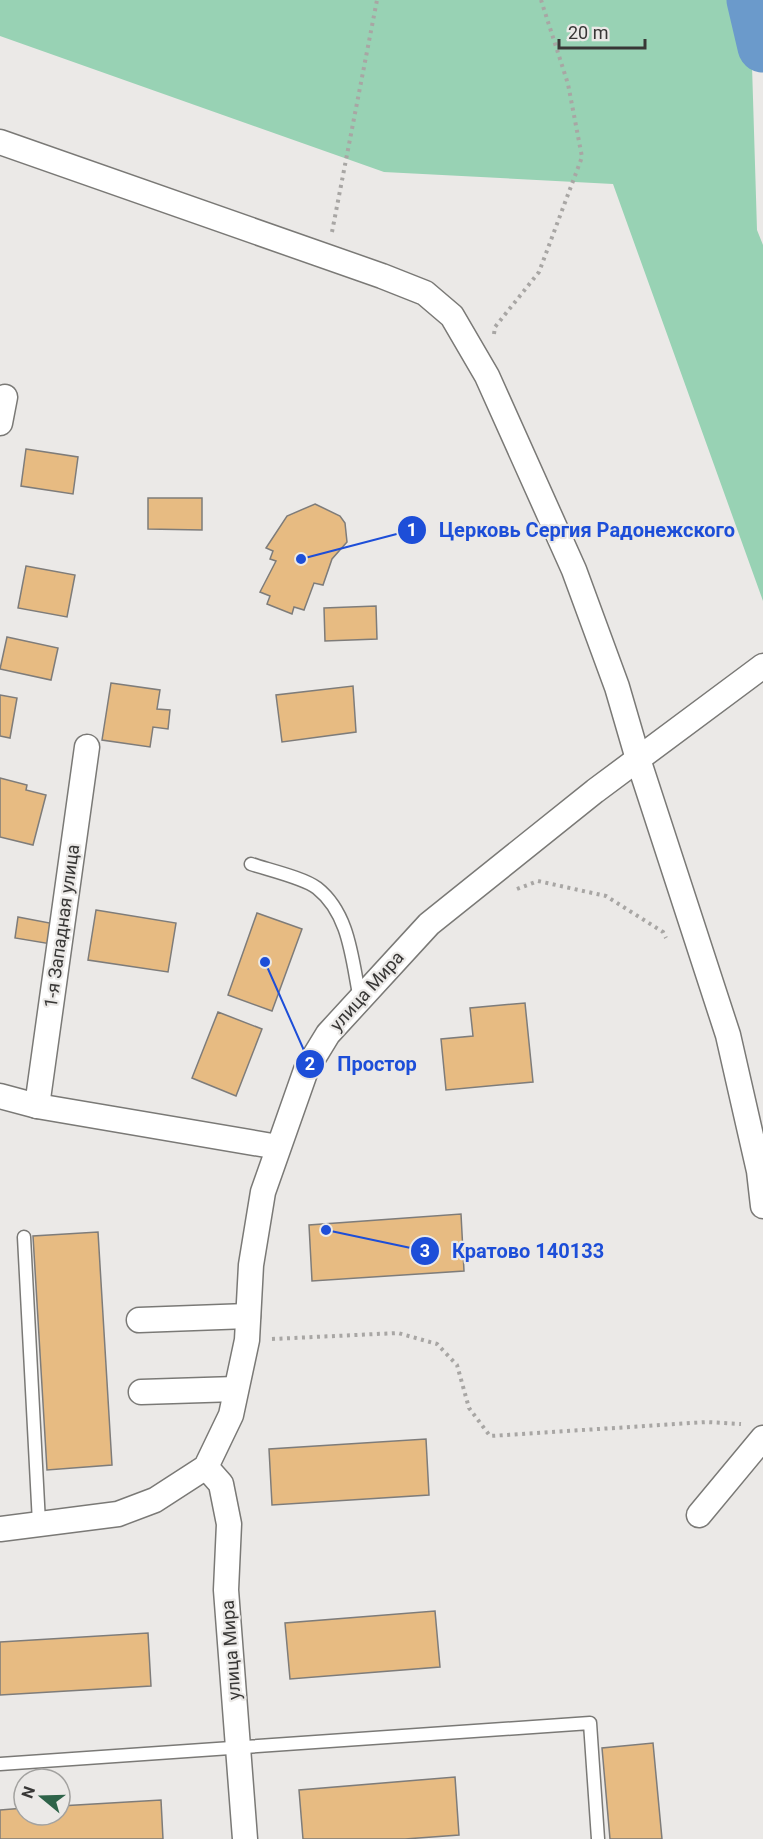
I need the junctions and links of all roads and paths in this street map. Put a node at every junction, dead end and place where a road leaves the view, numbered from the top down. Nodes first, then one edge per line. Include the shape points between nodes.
1 (377, 0) edge
2 (541, 0) edge
3 (0, 142) edge
4 (328, 256) junction
5 (487, 376) junction
6 (5, 397) dead end
7 (0, 423) edge
8 (763, 666) edge
9 (87, 747) dead end
10 (638, 759) junction
11 (251, 864) dead end
12 (516, 890) dead end
13 (669, 942) dead end
14 (360, 999) junction
15 (0, 1096) edge
16 (37, 1106) junction
17 (278, 1147) junction
18 (763, 1206) edge
19 (24, 1238) dead end
20 (248, 1316) junction
21 (139, 1320) dead end
22 (247, 1340) junction
23 (236, 1389) junction
24 (141, 1392) dead end
25 (757, 1431) edge
26 (206, 1467) junction
27 (699, 1515) dead end
28 (39, 1523) junction
29 (0, 1529) edge
30 (238, 1746) junction
31 (0, 1764) edge
32 (245, 1839) edge
33 (598, 1839) edge

1 - 4 path
2 - 5 path via 568,84 582,158 539,272 495,327
3 - 4 street
4 - 5 street via 424,292 452,316
5 - 10 street via 574,570 617,687
6 - 7 street
8 - 10 street, улица Мира
9 - 16 street, 1-я Западная улица
10 - 14 street, улица Мира via 429,924
10 - 18 street via 728,1035 759,1171
11 - 14 lane via 316,887 336,907 346,933
12 - 13 path via 538,881 606,896 663,932
14 - 17 street, улица Мира via 328,1034 306,1070
15 - 16 street
16 - 17 street
17 - 20 street, улица Мира via 263,1192 251,1265
19 - 28 lane
20 - 21 street
20 - 22 street, улица Мира
22 - 23 street, улица Мира
22 - 25 path via 398,1333 437,1344 457,1365 469,1408 490,1436 707,1422
23 - 24 street
23 - 26 street, улица Мира via 231,1415
25 - 27 street
26 - 28 street via 155,1500 118,1514
26 - 30 street, улица Мира via 222,1484 229,1524 226,1590
28 - 29 street
30 - 31 lane
30 - 32 street, улица Мира
30 - 33 lane via 590,1723

